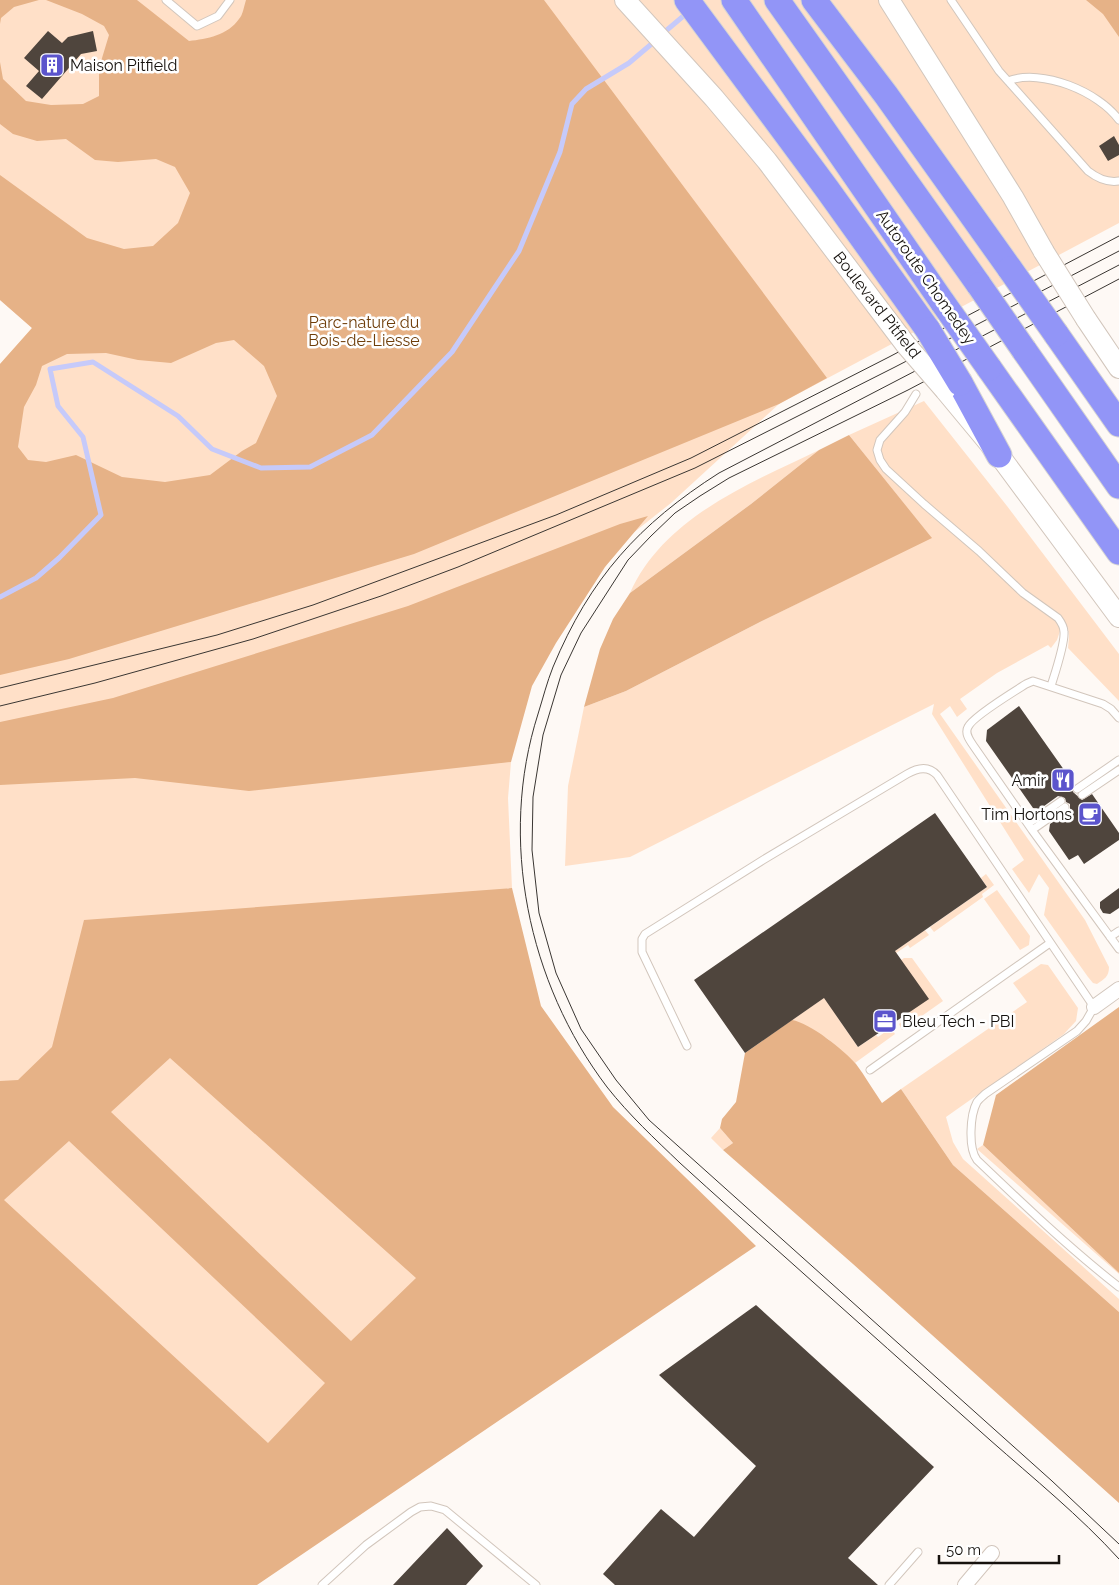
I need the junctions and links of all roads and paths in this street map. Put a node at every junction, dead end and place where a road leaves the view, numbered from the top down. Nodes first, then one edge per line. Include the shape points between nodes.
1 (166, 0) edge
2 (230, 0) edge
3 (625, 0) edge
4 (687, 0) edge
5 (734, 0) edge
6 (777, 0) edge
7 (889, 0) edge
8 (951, 0) edge
9 (815, 1) edge
10 (1008, 81) junction
11 (1119, 120) edge
12 (1119, 181) edge
13 (1119, 368) edge
14 (953, 387) junction
15 (916, 394) dead end
16 (1119, 424) edge
17 (999, 455) joint
18 (1119, 486) edge
19 (1119, 552) edge
20 (1119, 617) edge
21 (1051, 686) junction
22 (1119, 718) edge
23 (1119, 760) edge
24 (1119, 770) edge
25 (1063, 804) dead end
26 (1030, 827) junction
27 (1119, 931) edge
28 (1110, 937) junction
29 (1050, 943) junction
30 (1119, 949) edge
31 (1119, 989) edge
32 (1094, 1007) junction
33 (687, 1046) dead end
34 (870, 1070) dead end
35 (1119, 1288) edge
36 (918, 1552) dead end
37 (992, 1553) dead end
38 (322, 1585) edge
39 (536, 1585) edge
40 (889, 1585) edge
41 (965, 1585) edge

1 - 2 lane via 196,26 218,16
3 - 14 main road, Boulevard Pitfield, bridge via 787,186 894,329
4 - 14 highway, bridge via 918,316
5 - 19 highway, Autoroute Chomedey, bridge
6 - 18 highway, bridge
7 - 13 main road, bridge
8 - 10 lane
9 - 16 highway, bridge via 886,95
10 - 11 lane via 1026,78 1063,83 1102,102
10 - 12 lane via 1088,171 1106,181
14 - 17 highway
15 - 21 lane via 880,440 877,450 880,460 886,469 1023,593 1058,618 1064,627 1064,636
17 - 20 main road
21 - 22 lane via 1107,706
21 - 26 lane via 1030,682 977,717 967,729 975,748
23 - 24 lane via 1080,792
25 - 26 lane
26 - 28 lane
27 - 28 lane
28 - 30 lane
29 - 32 lane
29 - 33 lane via 937,775 930,769 919,769 763,860 645,934 642,952
29 - 34 lane
31 - 32 street
32 - 35 lane via 1077,1032 977,1101 971,1146 976,1160
36 - 40 lane
37 - 41 street
38 - 39 lane via 366,1545 403,1518 420,1507 431,1506 445,1510

